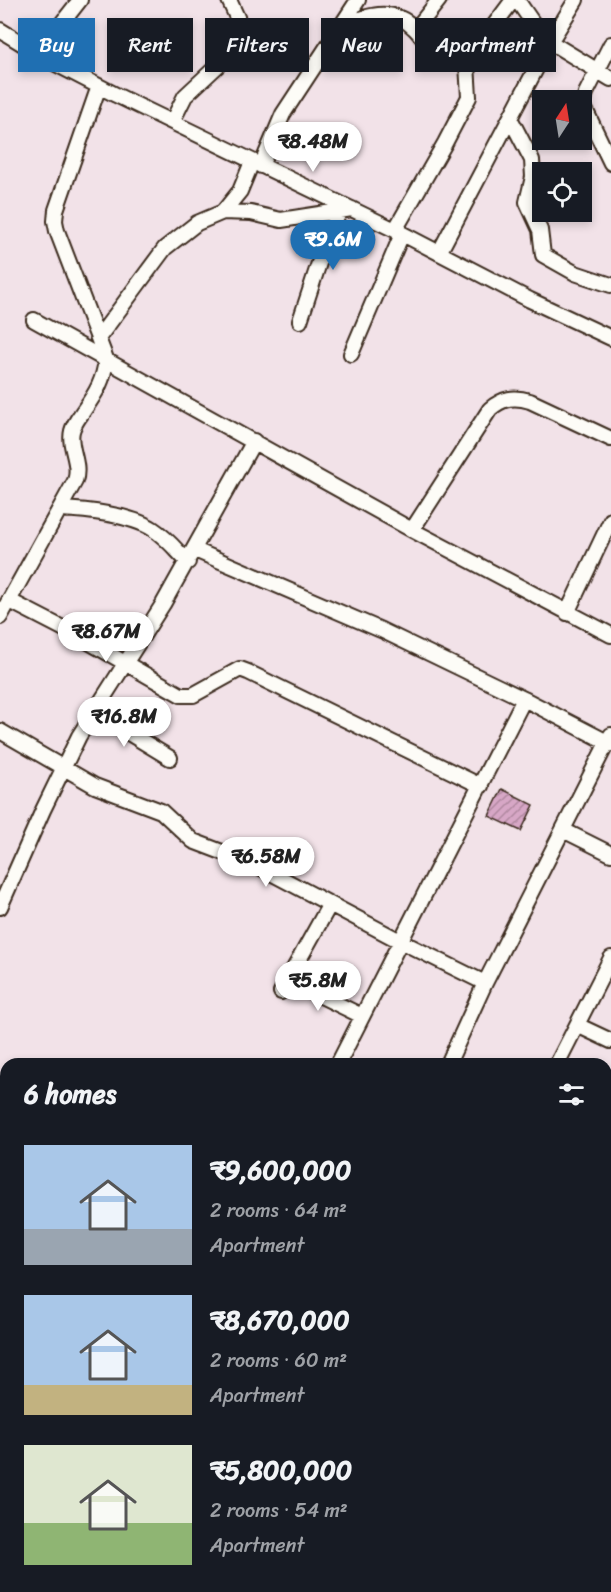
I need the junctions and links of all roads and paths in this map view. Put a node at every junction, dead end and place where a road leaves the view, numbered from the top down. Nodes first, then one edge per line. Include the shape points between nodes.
1 (80, 0) edge
2 (229, 0) edge
3 (358, 0) edge
4 (439, 0) edge
5 (515, 0) edge
6 (576, 0) edge
7 (66, 18) edge
8 (346, 18) edge
9 (360, 18) edge
10 (400, 18) edge
11 (425, 18) edge
12 (502, 18) edge
13 (529, 18) edge
14 (403, 19) edge
15 (415, 28) edge
16 (0, 30) edge
17 (556, 32) edge
18 (18, 43) edge
19 (611, 44) edge
20 (556, 46) edge
21 (321, 55) edge
22 (596, 70) junction
23 (72, 72) edge
24 (467, 72) edge
25 (534, 72) edge
26 (611, 79) edge
27 (99, 86) junction
28 (510, 118) junction
29 (172, 122) junction
30 (611, 163) edge
31 (257, 164) junction
32 (346, 211) junction
33 (223, 212) junction
34 (399, 232) junction
35 (439, 253) junction
36 (611, 285) edge
37 (34, 320) dead end
38 (300, 321) dead end
39 (99, 337) junction
40 (611, 338) edge
41 (351, 354) dead end
42 (106, 359) junction
43 (611, 439) edge
44 (254, 441) junction
45 (60, 509) junction
46 (611, 519) edge
47 (412, 530) junction
48 (191, 556) junction
49 (10, 601) junction
50 (567, 613) junction
51 (0, 617) edge
52 (611, 635) edge
53 (124, 664) junction
54 (524, 699) junction
55 (94, 712) junction
56 (0, 731) edge
57 (610, 740) edge
58 (170, 758) dead end
59 (63, 768) junction
60 (481, 786) junction
61 (563, 830) junction
62 (611, 854) edge
63 (330, 904) junction
64 (0, 907) edge
65 (400, 941) junction
66 (611, 958) edge
67 (485, 983) junction
68 (362, 1016) junction
69 (577, 1025) junction
70 (611, 1041) edge
71 (341, 1058) edge
72 (451, 1058) edge
73 (560, 1058) edge

1 - 7 street
2 - 29 street via 240,24 239,37 228,56 185,96
3 - 8 street
4 - 11 street
5 - 12 street
5 - 13 street
6 - 17 street
9 - 10 street via 379,14
14 - 15 street
16 - 18 street
19 - 22 street
20 - 22 street
21 - 31 street
22 - 26 street
22 - 30 street via 583,105
23 - 27 street
24 - 34 street via 469,97
25 - 28 street
27 - 29 street
27 - 39 street via 55,220
28 - 35 street
28 - 36 street via 532,160 533,177 527,202 540,230 543,255 575,273
29 - 31 street
31 - 32 street
31 - 33 street
32 - 33 street via 281,220
32 - 34 street
32 - 38 street via 319,263
33 - 39 street via 186,230 165,248
34 - 35 street
34 - 41 street
35 - 40 street
37 - 42 street
39 - 42 street
42 - 44 street
42 - 45 street via 102,381 72,430 77,475
43 - 47 street via 520,398 508,398 490,409
44 - 47 street
44 - 48 street
45 - 48 street via 138,521
45 - 49 street
46 - 50 street
47 - 50 street
48 - 53 street
48 - 54 street via 381,630
49 - 51 street
49 - 53 street
50 - 52 street
53 - 55 street
53 - 60 street via 187,697 240,669
54 - 57 street
54 - 60 street
55 - 58 street
55 - 59 street
56 - 59 street
57 - 61 street
59 - 63 street via 105,790 161,811 193,841 256,865
59 - 64 street
60 - 65 street
61 - 62 street
61 - 67 street
63 - 65 street
63 - 68 street via 285,986
65 - 67 street
65 - 68 street
66 - 69 street
67 - 72 street
68 - 71 street
69 - 70 street
69 - 73 street

